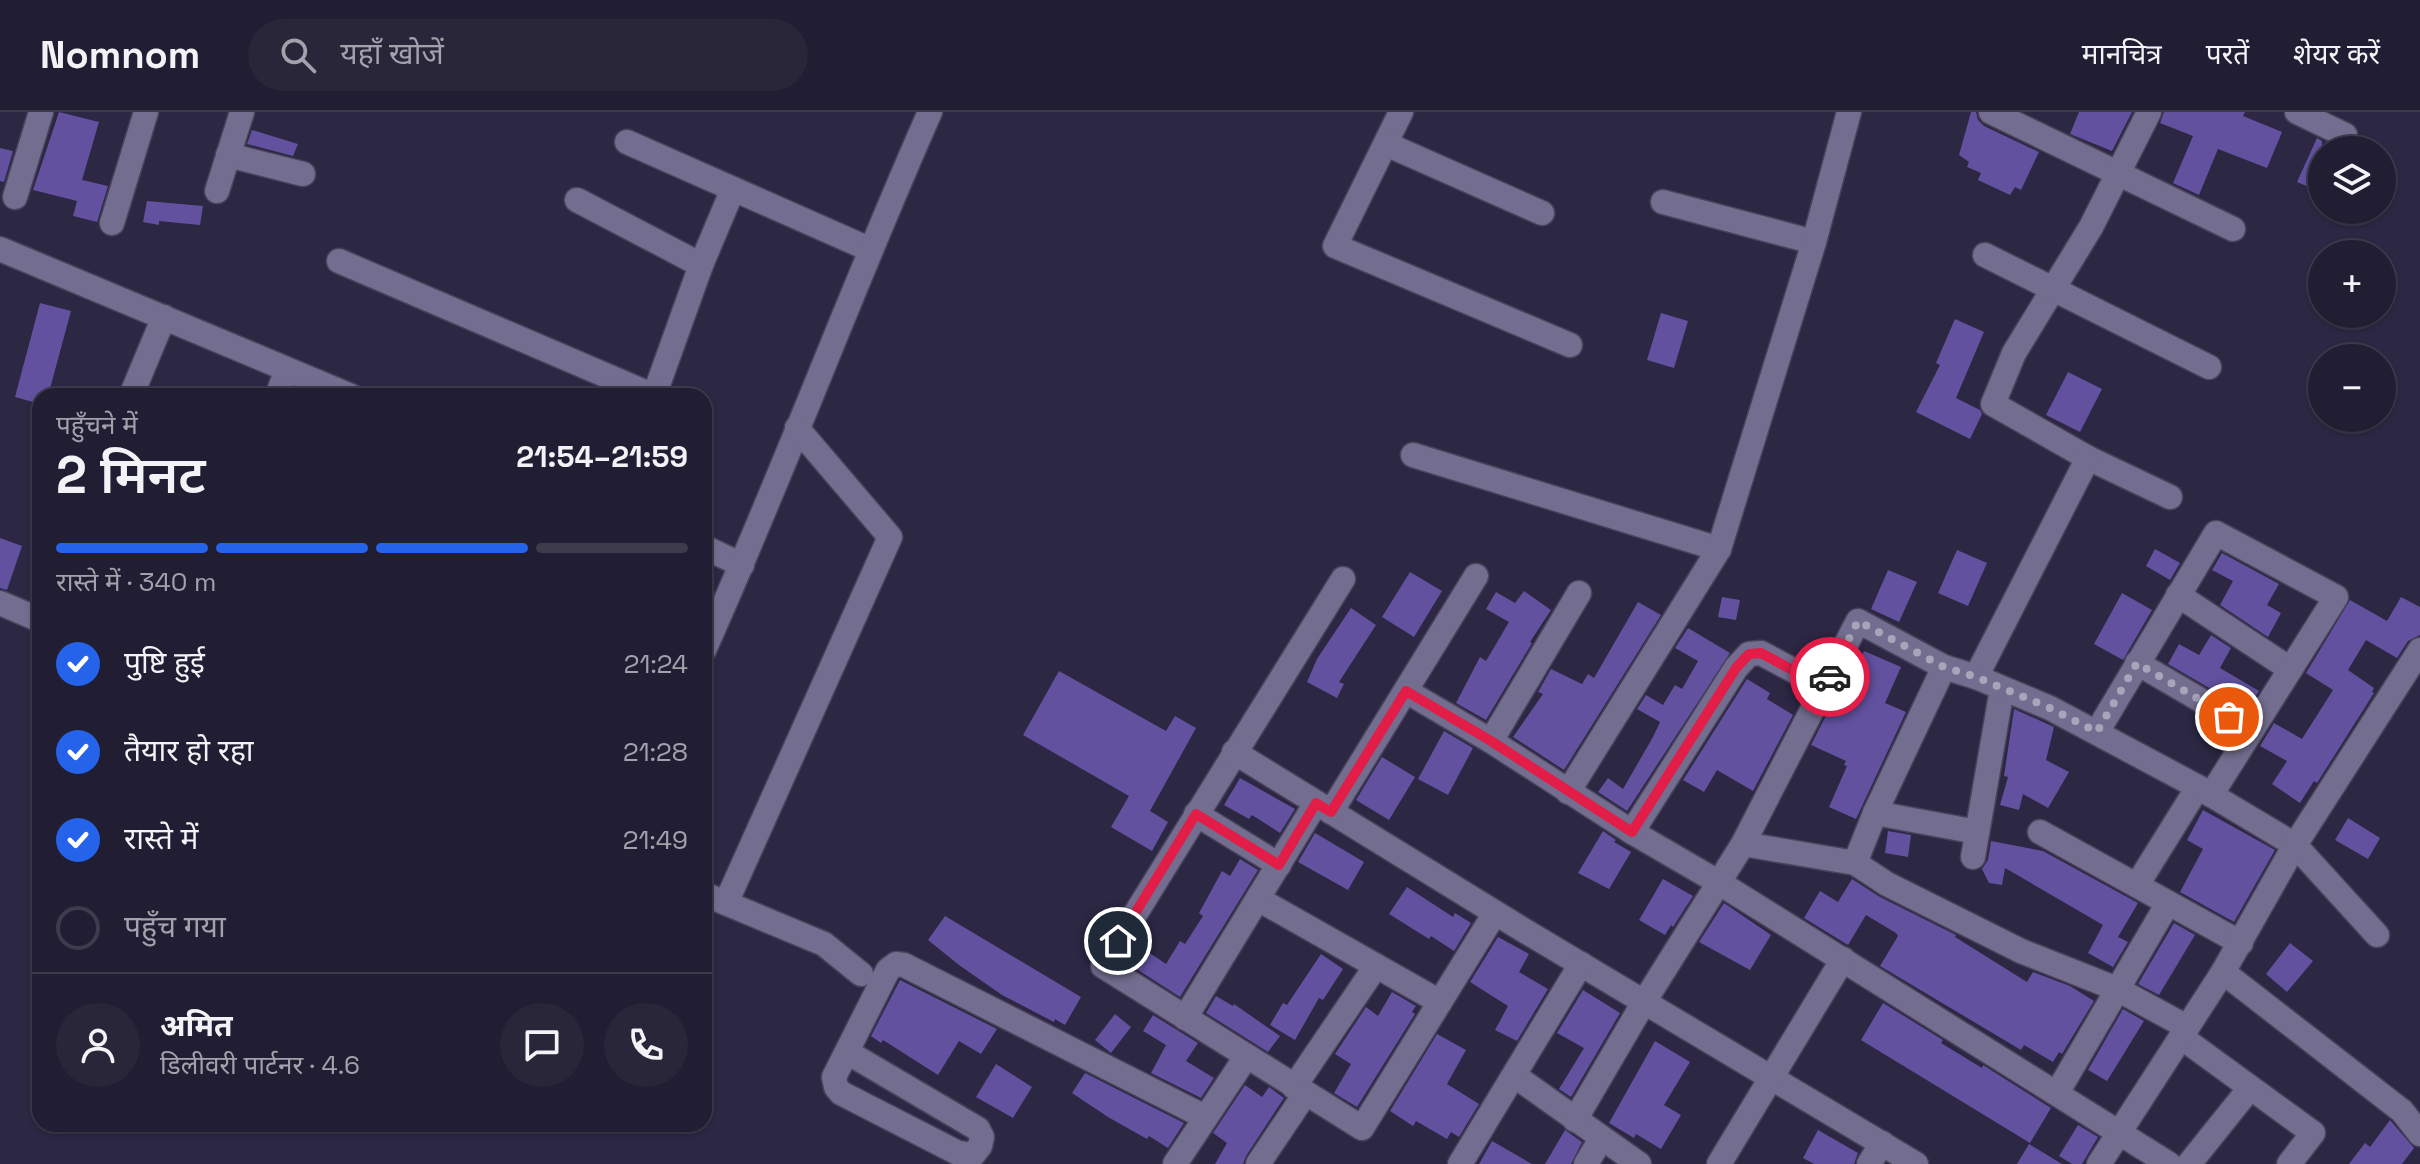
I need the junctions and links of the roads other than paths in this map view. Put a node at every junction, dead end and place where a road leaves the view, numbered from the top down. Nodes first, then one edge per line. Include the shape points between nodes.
1 (41, 112) edge
2 (146, 112) edge
3 (242, 112) edge
4 (930, 112) edge
5 (1401, 112) edge
6 (1849, 112) edge
7 (1991, 112) edge
8 (2149, 112) edge
9 (2297, 112) edge
10 (2345, 135) dead end
11 (627, 142) dead end
12 (1386, 144) junction
13 (228, 155) junction
14 (2118, 173) junction
15 (303, 174) dead end
16 (733, 189) junction
17 (217, 191) dead end
18 (15, 197) dead end
19 (577, 200) dead end
20 (1663, 202) dead end
21 (1542, 213) dead end
22 (112, 223) dead end
23 (2233, 229) dead end
24 (1814, 242) junction
25 (0, 249) edge
26 (869, 249) junction
27 (1985, 255) dead end
28 (339, 261) dead end
29 (701, 265) junction
30 (2054, 288) junction
31 (164, 317) junction
32 (1570, 345) dead end
33 (2209, 367) dead end
34 (287, 370) junction
35 (134, 388) edge
36 (280, 388) edge
37 (331, 388) edge
38 (635, 388) edge
39 (657, 388) edge
40 (797, 428) junction
41 (1413, 455) dead end
42 (2088, 458) junction
43 (2170, 497) dead end
44 (1719, 549) junction
45 (712, 551) edge
46 (742, 565) junction
47 (1476, 576) dead end
48 (1343, 579) dead end
49 (1579, 593) dead end
50 (2178, 595) junction
51 (0, 603) edge
52 (32, 616) edge
53 (712, 632) edge
54 (2420, 650) edge
55 (2137, 663) junction
56 (1944, 667) junction
57 (2290, 669) junction
58 (1976, 677) junction
59 (1824, 687) junction
60 (2002, 689) junction
61 (1406, 691) junction
62 (2252, 730) junction
63 (2097, 732) junction
64 (1491, 741) junction
65 (1234, 752) junction
66 (2204, 791) junction
67 (1568, 792) junction
68 (1323, 808) junction
69 (1875, 813) junction
70 (1196, 814) junction
71 (1632, 832) junction
72 (1977, 832) junction
73 (2040, 832) dead end
74 (1743, 844) junction
75 (2295, 845) junction
76 (1973, 857) dead end
77 (1855, 863) junction
78 (1279, 865) junction
79 (1718, 882) junction
80 (2137, 885) junction
81 (715, 898) edge
82 (1258, 899) junction
83 (2168, 903) junction
84 (1495, 913) junction
85 (2377, 935) dead end
86 (2241, 943) junction
87 (1843, 959) junction
88 (1581, 964) junction
89 (1376, 966) junction
90 (2223, 972) junction
91 (861, 974) dead end
92 (2117, 989) junction
93 (1440, 1002) junction
94 (1644, 1002) junction
95 (1185, 1018) junction
96 (2184, 1032) junction
97 (847, 1052) junction
98 (1246, 1057) junction
99 (1515, 1076) junction
100 (1772, 1078) junction
101 (2250, 1088) junction
102 (1299, 1091) junction
103 (2057, 1093) junction
104 (1205, 1117) junction
105 (1575, 1120) junction
106 (2120, 1131) junction
107 (2420, 1134) edge
108 (1601, 1139) junction
109 (1875, 1154) edge
110 (1175, 1164) edge
111 (1258, 1164) edge
112 (1460, 1164) edge
113 (1586, 1164) edge
114 (1639, 1164) edge
115 (1719, 1164) edge
116 (1916, 1164) edge
117 (2099, 1164) edge
118 (2169, 1164) edge
119 (2189, 1164) edge
120 (2289, 1164) edge

1 - 18 street
2 - 22 street
3 - 13 street
4 - 26 street
5 - 12 street
6 - 24 street
7 - 14 street
8 - 14 street
9 - 10 street
11 - 16 street
12 - 21 street
12 - 32 street via 1335,246
13 - 15 street
13 - 17 street
14 - 23 street
14 - 30 street
16 - 26 street
16 - 29 street
19 - 29 street
20 - 24 street
24 - 44 street
25 - 31 street
26 - 40 street
27 - 30 street
28 - 38 street
29 - 39 street
30 - 33 street
30 - 42 street via 2014,353 1993,404
31 - 34 street
31 - 35 street
34 - 36 street
34 - 37 street
40 - 46 street
40 - 81 street via 890,537
41 - 44 street
42 - 43 street
42 - 58 street
44 - 67 street
45 - 46 street
46 - 53 street
47 - 61 street
48 - 65 street
49 - 64 street
50 - 55 street
50 - 57 street
50 - 57 street via 2216,533 2336,597
51 - 52 street
54 - 75 street
55 - 62 street
55 - 63 street
56 - 58 street
56 - 59 street via 1858,621
56 - 69 street
57 - 62 street
58 - 60 street
59 - 71 street via 1761,653 1749,654
59 - 74 street
60 - 63 street
60 - 72 street
61 - 64 street
61 - 68 street
62 - 66 street
63 - 66 street
64 - 67 street
65 - 68 street
65 - 70 street
66 - 75 street
66 - 80 street
67 - 71 street
68 - 78 street
68 - 84 street
69 - 72 street
69 - 77 street
70 - 78 street
70 - 95 street via 1103,966
71 - 79 street
72 - 76 street
73 - 80 street
74 - 77 street
74 - 79 street
75 - 85 street
75 - 86 street
77 - 92 street via 2021,951
78 - 82 street
79 - 87 street
79 - 94 street
80 - 83 street
81 - 91 street via 824,944
82 - 89 street
82 - 95 street
83 - 86 street
83 - 92 street
84 - 88 street
84 - 93 street
86 - 90 street
87 - 100 street
87 - 103 street
88 - 94 street
88 - 99 street
89 - 93 street
89 - 102 street
90 - 96 street
90 - 107 street via 2402,1111
92 - 96 street
92 - 103 street
93 - 102 street via 1362,1128
94 - 100 street
94 - 105 street
95 - 98 street
96 - 101 street
96 - 106 street
97 - 97 street via 978,1129 980,1146 973,1155 958,1153 841,1093 834,1077
97 - 104 street via 888,970 904,965
98 - 102 street
98 - 104 street
99 - 105 street
99 - 112 street
100 - 109 street
100 - 115 street
101 - 119 street
101 - 120 street via 2313,1133
102 - 111 street
103 - 106 street
104 - 110 street
105 - 108 street
106 - 117 street
106 - 118 street
108 - 113 street
108 - 114 street
109 - 116 street

